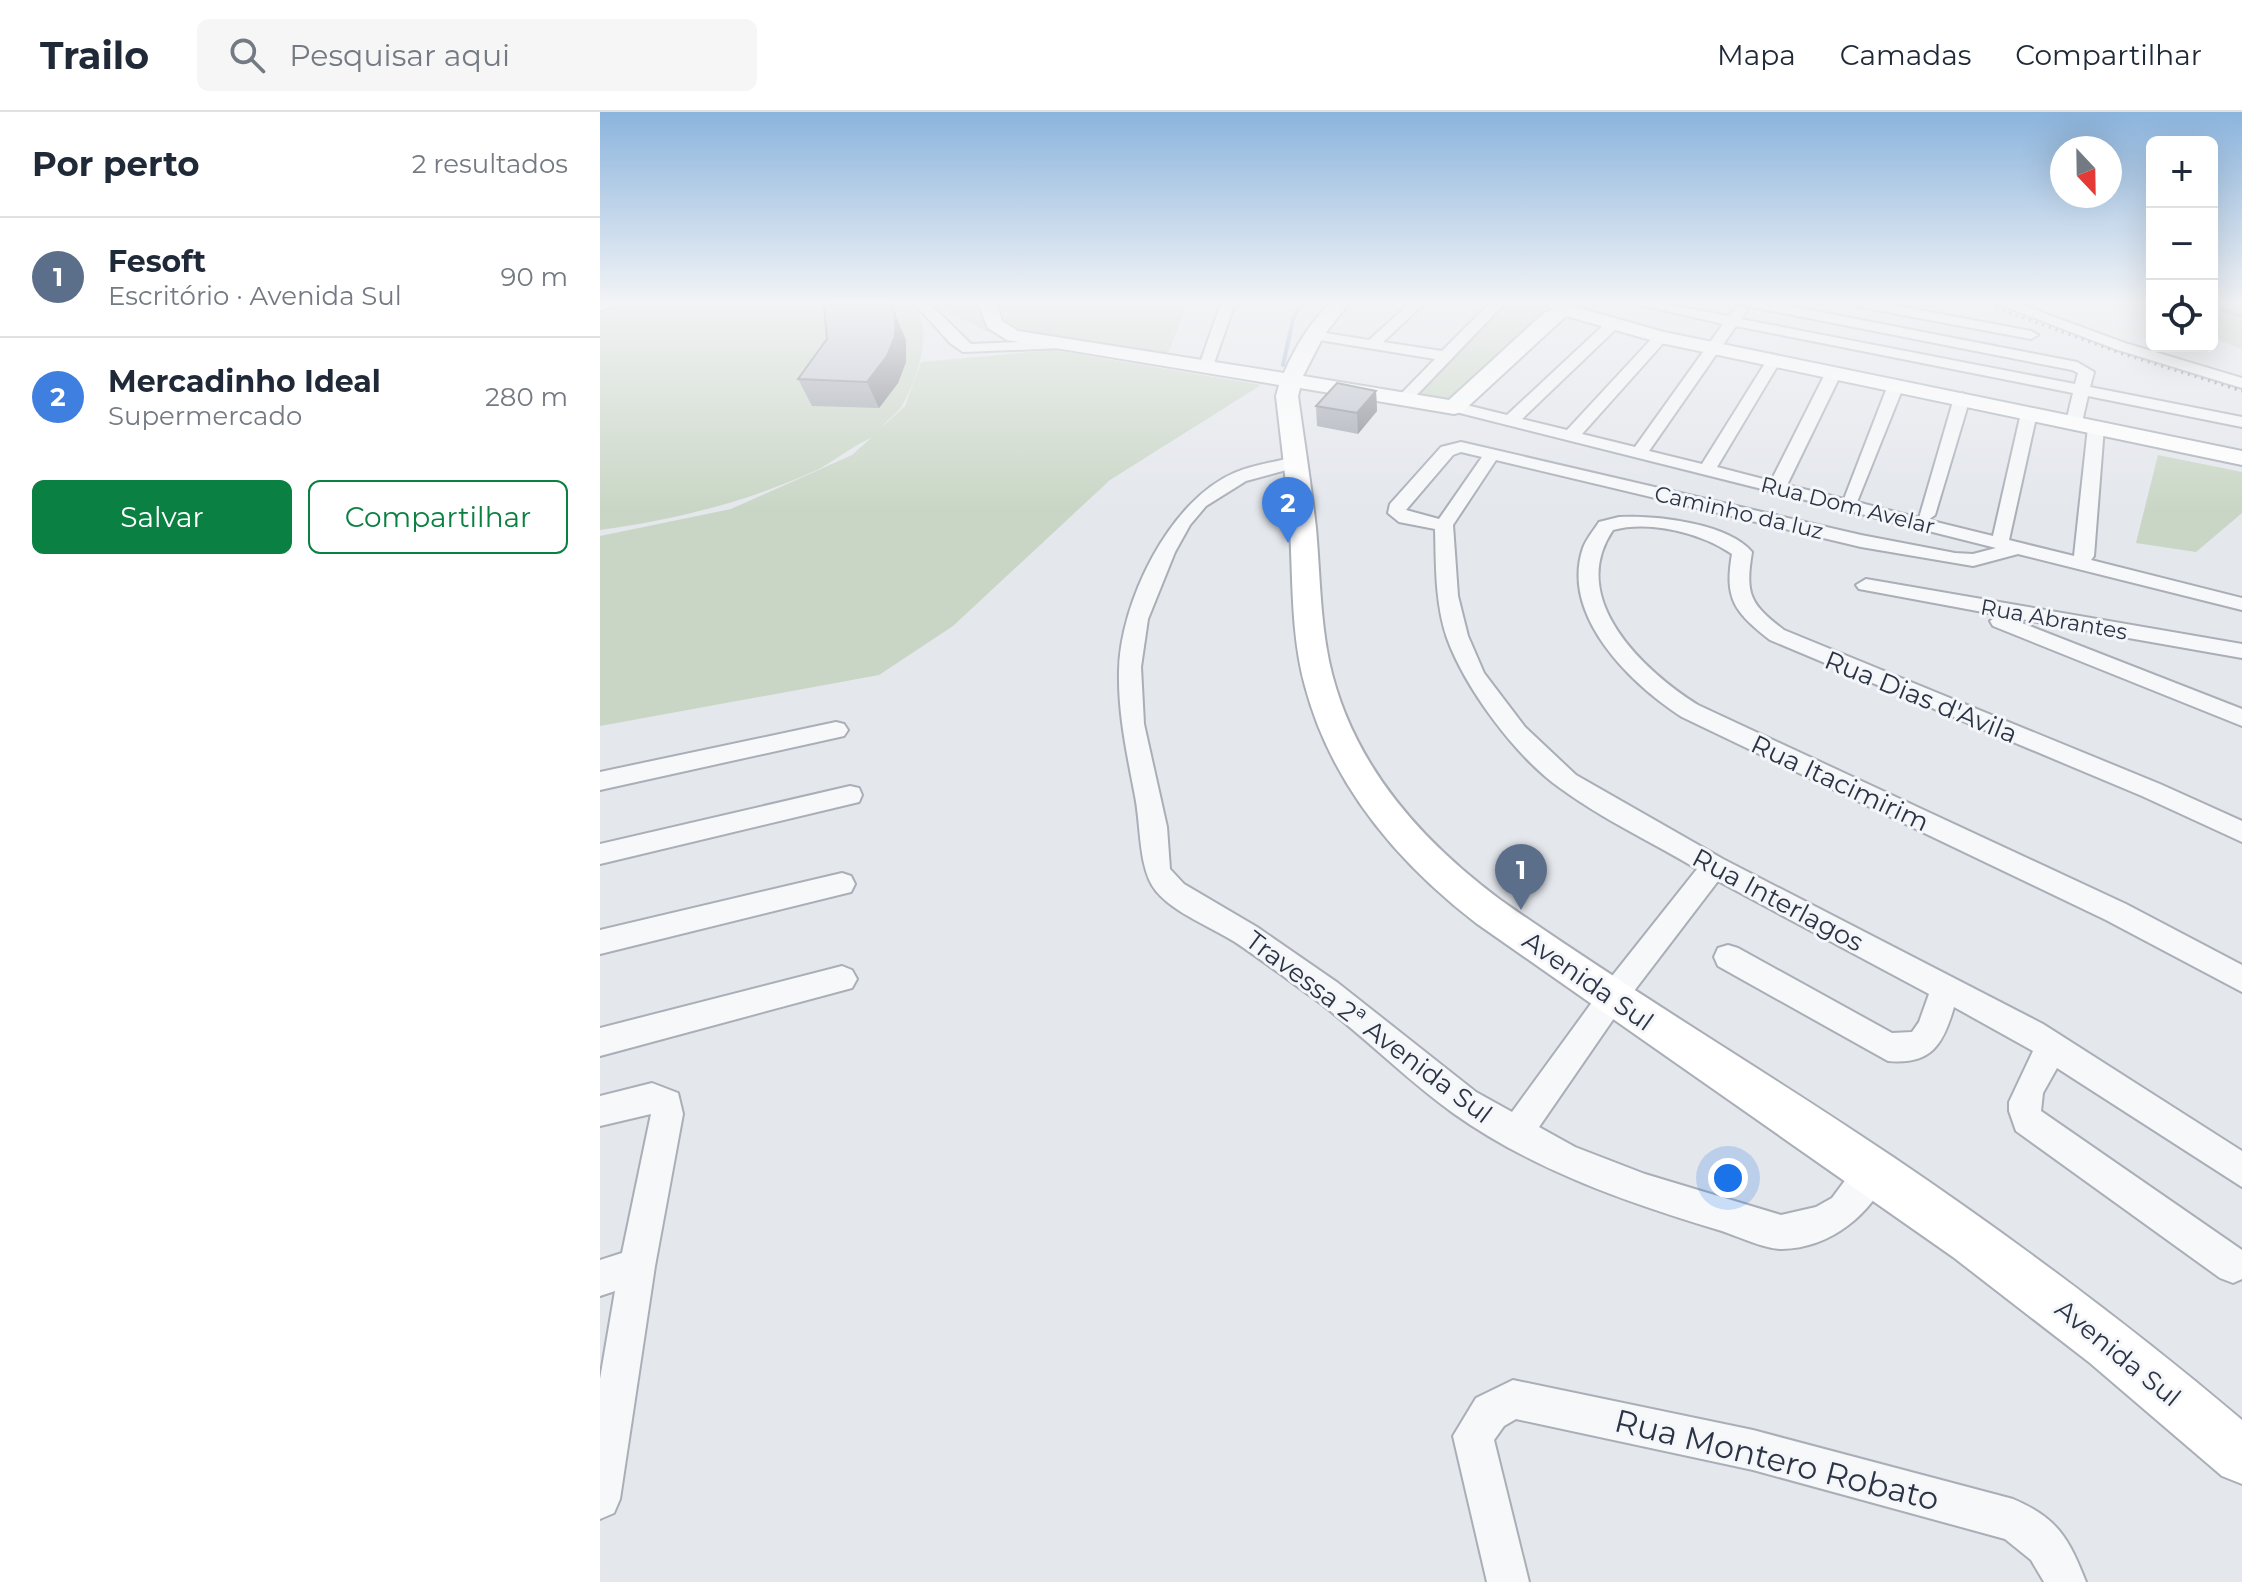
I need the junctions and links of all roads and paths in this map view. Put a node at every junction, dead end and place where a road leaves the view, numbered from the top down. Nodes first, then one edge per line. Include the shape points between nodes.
1 (1240, 372) edge
2 (1295, 372) edge
3 (1429, 372) edge
4 (1492, 372) edge
5 (1563, 372) edge
6 (1630, 372) edge
7 (1695, 372) edge
8 (1767, 372) edge
9 (1834, 372) joint
10 (1893, 372) edge
11 (1982, 372) edge
12 (2085, 372) edge
13 (2204, 372) edge
14 (1291, 380) junction
15 (2242, 383) edge
16 (1890, 384) junction
17 (2082, 391) junction
18 (1962, 398) junction
19 (1404, 399) junction
20 (1454, 407) junction
21 (2029, 413) junction
22 (1511, 421) junction
23 (2242, 422) edge
24 (2085, 424) junction
25 (1570, 437) junction
26 (1640, 452) junction
27 (1493, 453) junction
28 (2242, 458) edge
29 (1295, 462) junction
30 (1707, 469) junction
31 (1777, 487) junction
32 (1852, 498) dead end
33 (1926, 515) dead end
34 (1657, 522) joint
35 (1444, 525) junction
36 (2002, 536) dead end
37 (2018, 548) junction
38 (2084, 556) dead end
39 (1866, 585) dead end
40 (1948, 599) junction
41 (2242, 604) edge
42 (2083, 624) junction
43 (2072, 650) junction
44 (2242, 651) edge
45 (2242, 718) edge
46 (836, 730) dead end
47 (600, 781) edge
48 (850, 795) dead end
49 (2242, 832) edge
50 (600, 854) edge
51 (1714, 866) junction
52 (842, 884) dead end
53 (600, 942) edge
54 (1728, 957) dead end
55 (842, 979) dead end
56 (2242, 979) edge
57 (1945, 989) junction
58 (1611, 999) junction
59 (600, 1042) edge
60 (2052, 1048) junction
61 (600, 1111) edge
62 (1516, 1133) junction
63 (2242, 1170) edge
64 (1873, 1171) junction
65 (2233, 1265) dead end
66 (637, 1266) junction
67 (600, 1278) edge
68 (2242, 1456) edge
69 (601, 1486) edge
70 (1508, 1582) edge
71 (2065, 1582) edge

1 - 14 street
2 - 14 street, Avenida Sul
3 - 19 street
4 - 20 street
5 - 22 street
6 - 25 street
7 - 26 street
8 - 30 street
9 - 16 street
9 - 31 street
10 - 16 street
11 - 17 street
12 - 17 street
13 - 15 street
14 - 19 street
14 - 29 street, Avenida Sul via 1287,396
16 - 18 street
16 - 32 street
17 - 23 street
17 - 24 street
18 - 21 street
18 - 33 street
19 - 20 street
20 - 22 street, Rua Dom Avelar
21 - 24 street
21 - 36 street
22 - 25 street, Rua Dom Avelar
24 - 28 street
24 - 38 street
25 - 26 street, Rua Dom Avelar
26 - 30 street, Rua Dom Avelar
27 - 35 street
27 - 35 street, Caminho da luz via 1461,447 1447,451 1396,508 1406,518
27 - 37 street, Caminho da luz via 1955,559 1973,560
29 - 58 street, Avenida Sul via 1309,643 1338,733 1371,791 1416,850 1439,870
29 - 62 street, Travessa 2ª Avenida Sul via 1240,477 1200,502 1165,552 1138,619 1130,667 1132,724 1154,827 1157,870 1174,892 1259,943 1465,1103
30 - 31 street, Rua Dom Avelar
31 - 37 street, Rua Dom Avelar
34 - 49 street, Rua Dias d'Avila via 1740,550 1736,586 1741,602 1777,635
34 - 56 street, Rua Itacimirim via 1629,520 1606,526 1593,547 1588,578 1608,632 1648,682 1690,711 1769,751 2116,912
35 - 51 street, Rua Interlagos via 1448,596 1457,636 1474,675 1517,733 1567,781
37 - 41 street, Rua Dom Avelar
39 - 40 street, Rua Abrantes
40 - 42 street, Rua Abrantes
40 - 43 street
42 - 43 street
42 - 44 street, Rua Abrantes
43 - 45 street
46 - 47 street
48 - 50 street
51 - 57 street, Rua Interlagos
51 - 58 street
52 - 53 street
54 - 57 street via 1888,1047 1915,1048 1926,1040
55 - 59 street
57 - 60 street, Rua Interlagos
58 - 62 street
58 - 64 street, Avenida Sul
60 - 63 street, Rua Interlagos
60 - 65 street via 2025,1099 2027,1120
61 - 66 street via 643,1099 667,1104
62 - 64 street, Travessa 2ª Avenida Sul via 1645,1191 1781,1232 1821,1223 1844,1210
64 - 68 street, Avenida Sul via 2036,1287
66 - 67 street
66 - 69 street
70 - 71 street, Rua Montero Robato via 1473,1436 1490,1412 1513,1399 1753,1450 2013,1520 2045,1542

